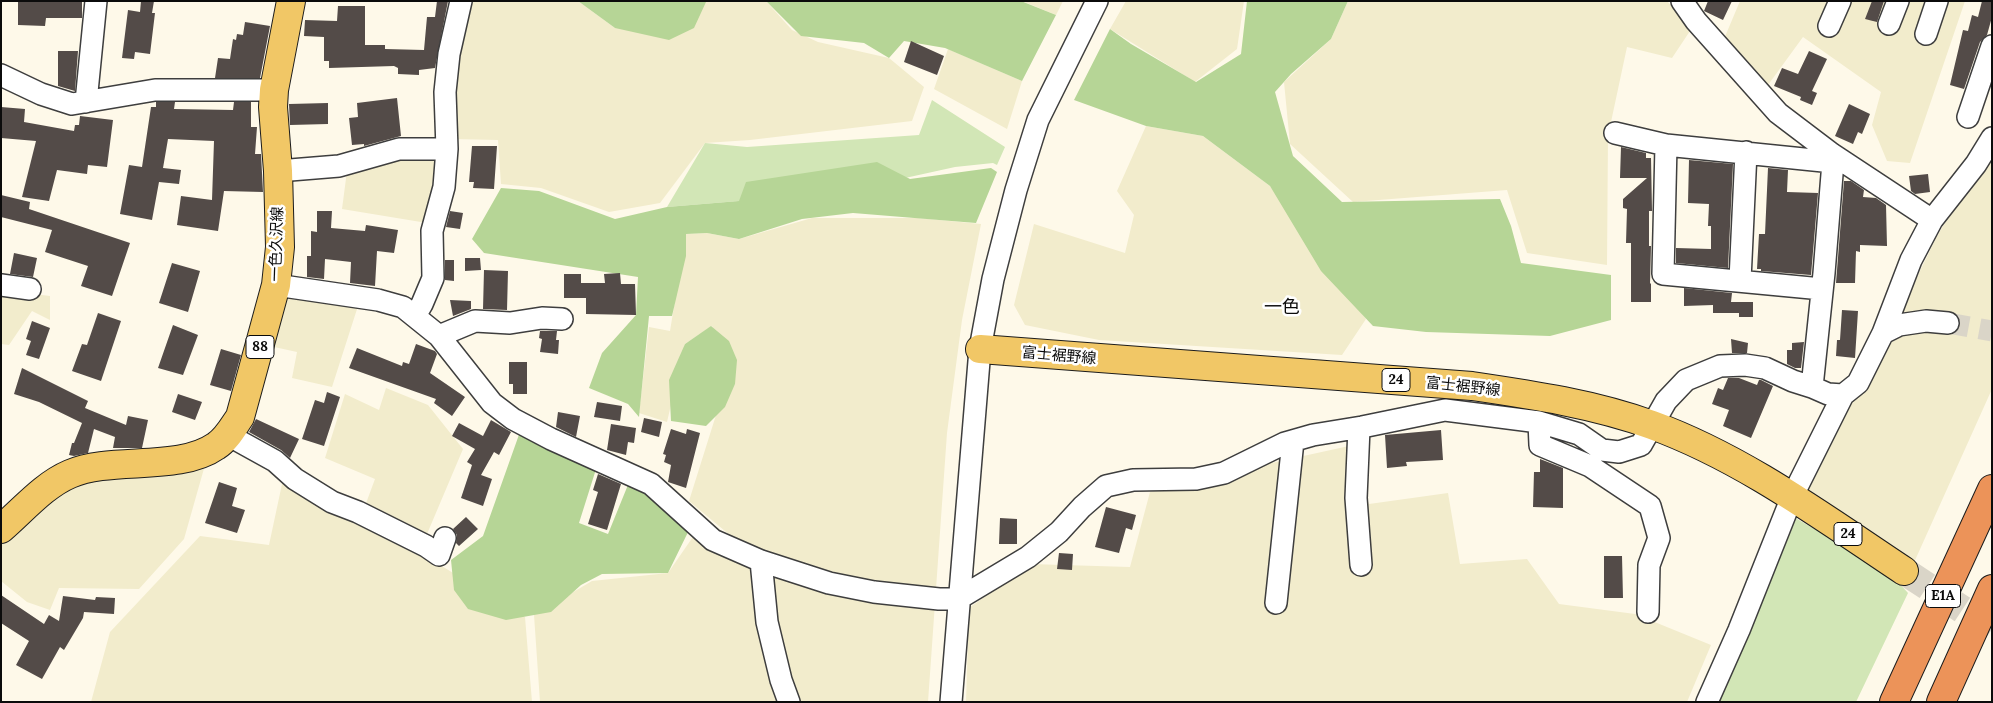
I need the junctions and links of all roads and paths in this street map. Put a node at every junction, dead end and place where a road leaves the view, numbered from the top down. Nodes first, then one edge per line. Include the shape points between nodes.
1 (96, 1) edge
2 (292, 1) edge
3 (462, 1) edge
4 (1096, 1) edge
5 (1682, 1) edge
6 (1840, 1) edge
7 (1898, 1) edge
8 (1937, 1) edge
9 (1888, 24) dead end
10 (1829, 26) dead end
11 (1926, 34) dead end
12 (1992, 46) edge
13 (1, 75) edge
14 (274, 90) junction
15 (86, 102) junction
16 (1968, 116) dead end
17 (1615, 133) dead end
18 (1992, 138) edge
19 (1666, 145) junction
20 (447, 149) junction
21 (1746, 152) junction
22 (1832, 158) junction
23 (278, 171) junction
24 (1932, 220) junction
25 (1740, 280) junction
26 (1, 285) edge
27 (276, 285) junction
28 (30, 289) dead end
29 (1822, 289) junction
30 (415, 316) junction
31 (562, 318) dead end
32 (1948, 323) tunnel mouth
33 (1883, 333) junction
34 (439, 336) junction
35 (980, 349) junction
36 (1812, 387) junction
37 (1843, 395) junction
38 (1539, 422) junction
39 (1653, 426) junction
40 (1359, 428) junction
41 (228, 435) junction
42 (1293, 441) junction
43 (1992, 490) edge
44 (1792, 497) junction
45 (1, 529) edge
46 (442, 546) dead end
47 (761, 561) junction
48 (1361, 565) dead end
49 (1904, 571) tunnel mouth
50 (1992, 589) edge
51 (958, 599) junction
52 (1276, 603) dead end
53 (1648, 612) dead end
54 (789, 702) edge
55 (951, 702) edge
56 (1706, 702) edge
57 (1894, 702) edge
58 (1941, 702) edge

1 - 15 street
2 - 14 main road, 一色久沢線 / 88
3 - 20 street via 449,54 445,92
4 - 35 street via 1038,120 993,279
5 - 22 street via 1778,113
6 - 10 street
7 - 9 street
8 - 11 street
12 - 16 street
13 - 15 street via 72,104
14 - 15 street via 155,90
14 - 23 main road, 一色久沢線 / 88 via 273,122
17 - 19 street
18 - 24 street
19 - 21 street
19 - 25 street via 1663,274
20 - 23 street via 399,149 339,166
20 - 30 street via 444,187 432,231 433,278
21 - 22 street
21 - 25 street
22 - 24 street
22 - 29 street
23 - 27 main road, 一色久沢線 / 88 via 280,247
24 - 33 street via 1911,260
25 - 29 street
26 - 28 street
27 - 30 street via 378,300 403,307
27 - 41 main road, 一色久沢線 / 88 via 240,417
29 - 36 street
30 - 34 street
31 - 34 street via 510,323 475,322
32 - 33 street via 1926,321 1899,325
33 - 37 street via 1858,383
34 - 47 street via 492,403 512,419 651,484 713,540
35 - 39 main road, 富士裾野線 / 24 via 1472,386 1563,400
35 - 51 street
36 - 37 street via 1828,394
36 - 39 street via 1765,368 1720,366 1686,380 1666,401
37 - 44 street
38 - 39 street via 1578,434 1602,450 1619,452 1641,445
38 - 40 street via 1445,410
38 - 53 street via 1540,445 1590,466 1650,506 1659,538 1649,566
39 - 44 main road, 富士裾野線 / 24 via 1737,463
40 - 42 street
40 - 48 street via 1356,498
41 - 45 main road, 一色久沢線 / 88 via 216,447 188,458 71,473 53,484
41 - 46 street via 275,461 294,479 332,502 426,546
42 - 51 street via 1224,473 1196,479 1133,480 1106,486 1028,557
42 - 52 street
43 - 57 highway, E1A
44 - 49 main road, 富士裾野線 / 24
44 - 56 street via 1739,630
47 - 51 street via 829,583 874,592
47 - 54 street via 767,622
50 - 58 highway, E1A
51 - 55 street

